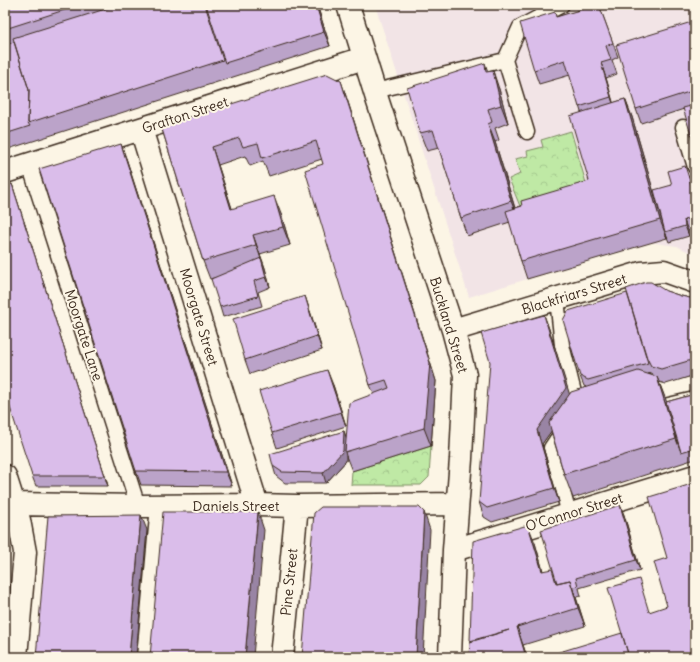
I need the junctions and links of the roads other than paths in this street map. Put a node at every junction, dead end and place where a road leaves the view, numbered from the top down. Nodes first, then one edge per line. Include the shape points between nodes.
1 (348, 5) edge
2 (562, 5) edge
3 (364, 58) junction
4 (505, 60) junction
5 (375, 91) junction
6 (683, 127) dead end
7 (141, 129) junction
8 (527, 132) dead end
9 (29, 164) junction
10 (695, 167) edge
11 (5, 172) edge
12 (695, 282) edge
13 (556, 299) junction
14 (453, 330) junction
15 (695, 383) edge
16 (630, 392) edge
17 (593, 404) edge
18 (578, 408) junction
19 (5, 476) edge
20 (695, 476) edge
21 (14, 504) junction
22 (457, 504) junction
23 (257, 505) junction
24 (138, 506) junction
25 (162, 506) junction
26 (297, 506) junction
27 (569, 514) junction
28 (454, 550) junction
29 (16, 657) edge
30 (148, 657) edge
31 (282, 657) edge
32 (450, 657) edge

1 - 3 street, Buckland Street
2 - 4 lane via 520,27
3 - 5 street, Buckland Street
3 - 7 street, Grafton Street
4 - 5 lane
4 - 8 lane
5 - 14 street, Buckland Street
6 - 10 lane
7 - 9 street, Grafton Street
7 - 23 street, Moorgate Street
9 - 11 street, Grafton Street
9 - 24 lane, Moorgate Lane
12 - 13 street, Blackfriars Street via 664,271 641,273
13 - 14 street, Blackfriars Street
13 - 18 lane via 562,345
14 - 22 street, Buckland Street via 465,375
15 - 16 lane via 665,390 644,388
17 - 18 lane
18 - 27 lane via 551,448
19 - 21 street
20 - 27 street, O'Connor Street
21 - 24 street, Daniels Street
21 - 29 street via 25,552
22 - 26 street, Daniels Street
22 - 28 street, Buckland Street
23 - 25 street, Daniels Street
23 - 26 street, Daniels Street
24 - 25 street, Daniels Street
25 - 30 street
26 - 31 street, Pine Street
27 - 28 street, O'Connor Street
28 - 32 street, Buckland Street

